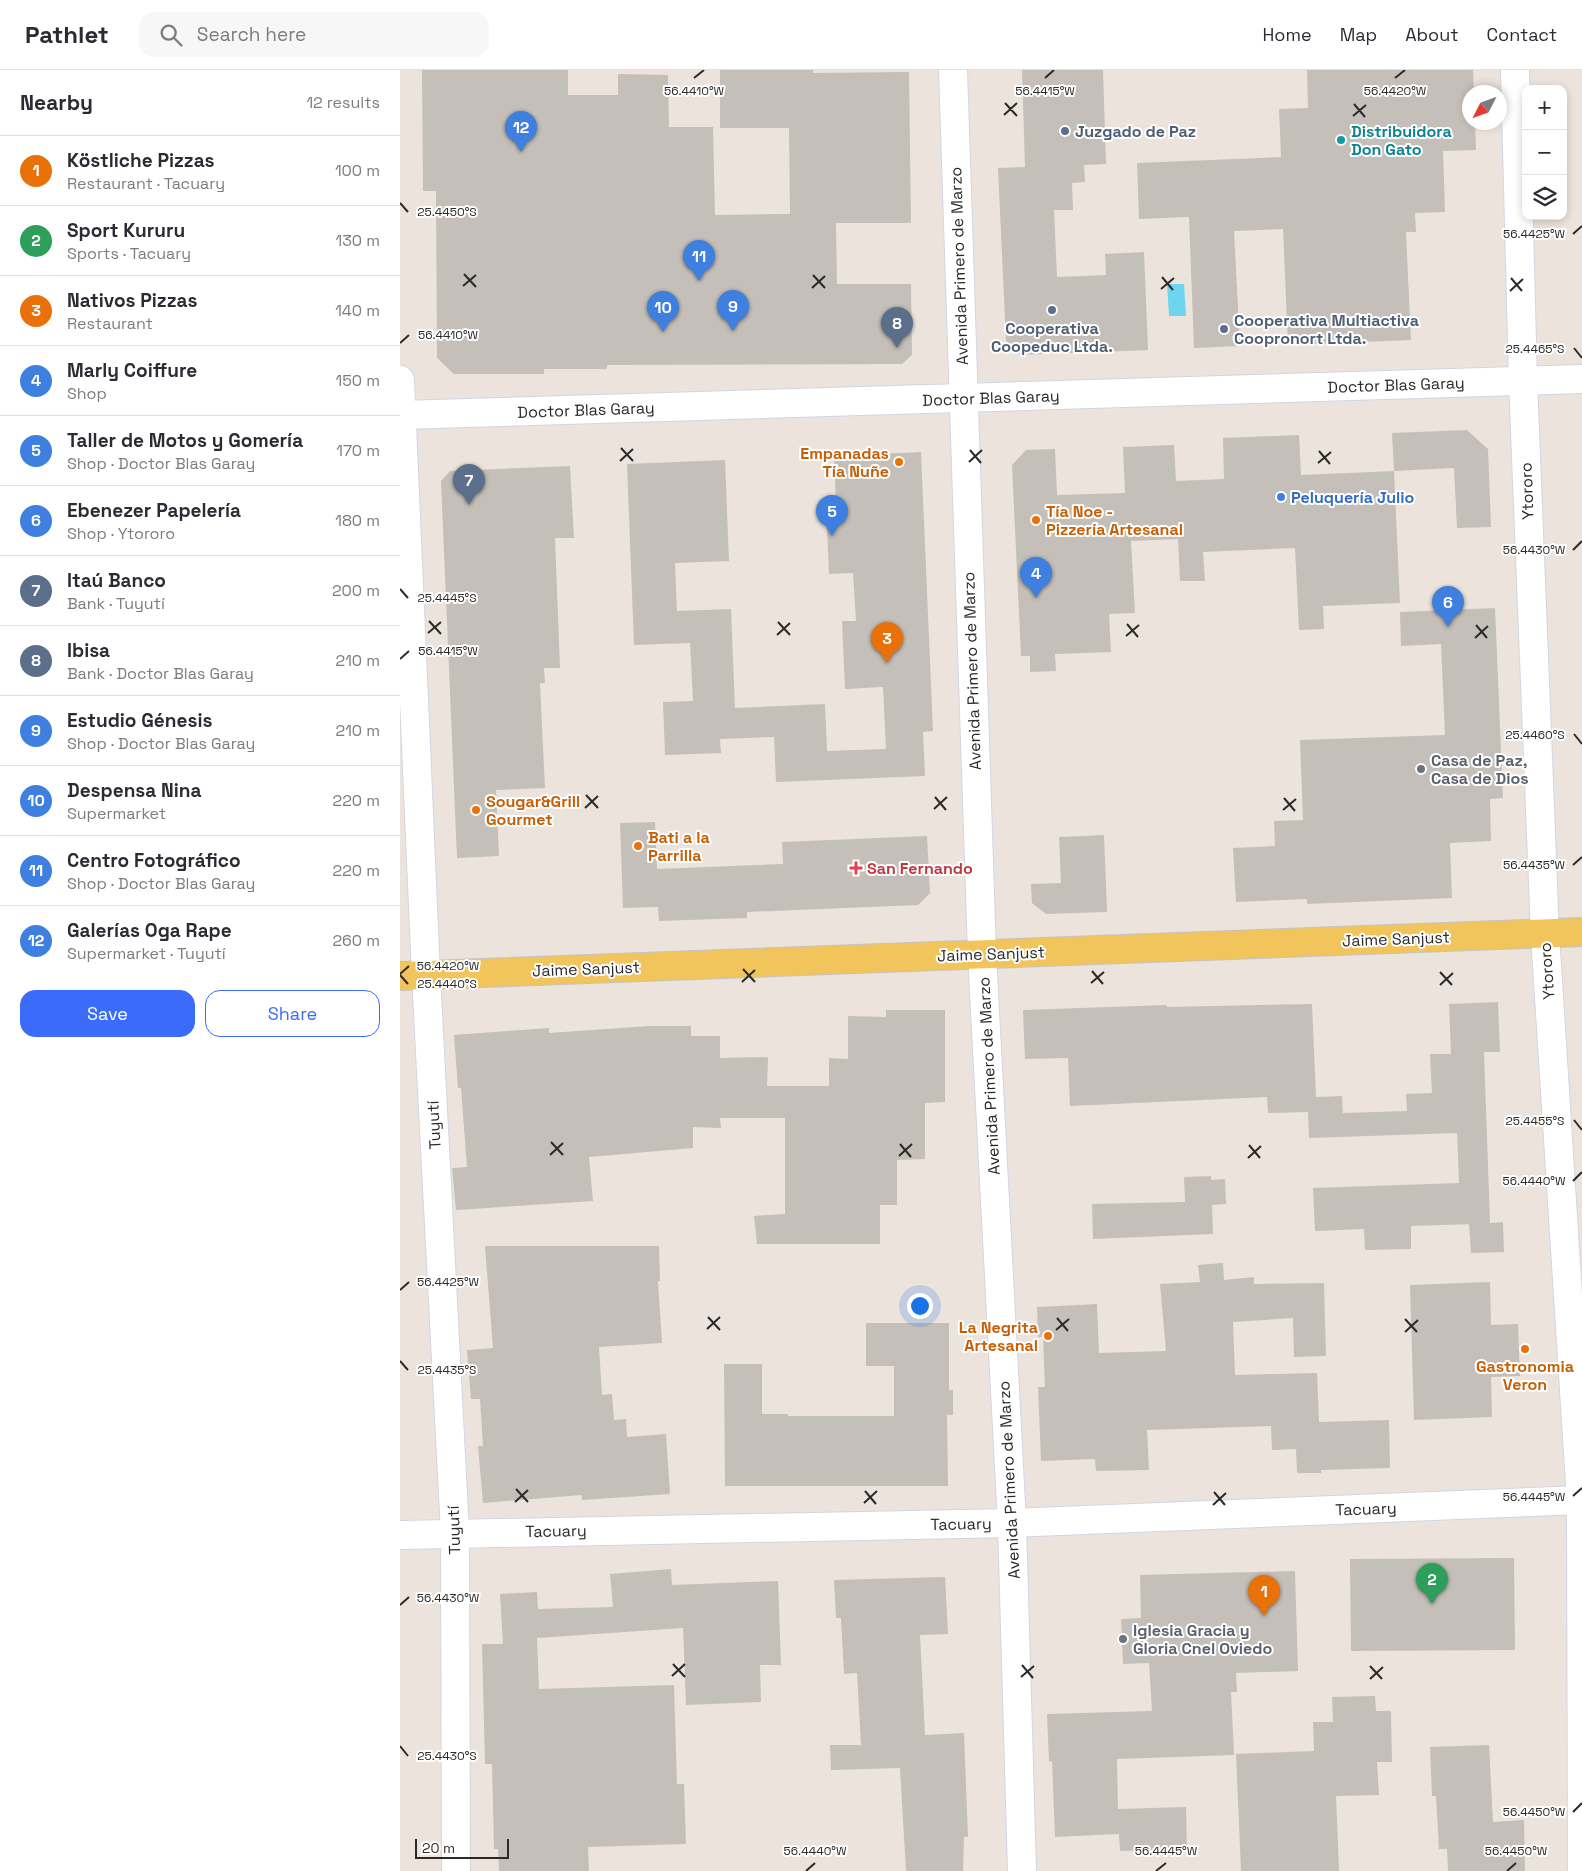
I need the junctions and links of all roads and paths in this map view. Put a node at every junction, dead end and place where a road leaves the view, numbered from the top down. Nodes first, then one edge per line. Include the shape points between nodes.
1 (953, 70) edge
2 (1515, 70) edge
3 (1582, 379) edge
4 (400, 380) edge
5 (1523, 381) junction
6 (963, 398) junction
7 (401, 415) edge
8 (1582, 932) edge
9 (1545, 934) junction
10 (982, 954) junction
11 (413, 975) edge
12 (1582, 1500) edge
13 (1012, 1523) junction
14 (455, 1533) junction
15 (400, 1535) edge
16 (456, 1871) edge
17 (1022, 1871) edge
18 (1582, 1871) edge

1 - 6 street, Avenida Primero de Marzo
2 - 5 street, Ytororo
3 - 5 street, Doctor Blas Garay
4 - 7 street, Tuyutí
5 - 6 street, Doctor Blas Garay
5 - 9 street, Ytororo
6 - 7 street, Doctor Blas Garay
6 - 10 street, Avenida Primero de Marzo
7 - 11 street, Tuyutí
8 - 9 main road, Jaime Sanjust
9 - 10 main road, Jaime Sanjust
9 - 12 street, Ytororo
10 - 11 main road, Jaime Sanjust
10 - 13 street, Avenida Primero de Marzo
11 - 14 street, Tuyutí
12 - 13 street, Tacuary
12 - 18 street, Ytororo
13 - 14 street, Tacuary
13 - 17 street, Avenida Primero de Marzo
14 - 15 street, Tacuary
14 - 16 street, Tuyutí

